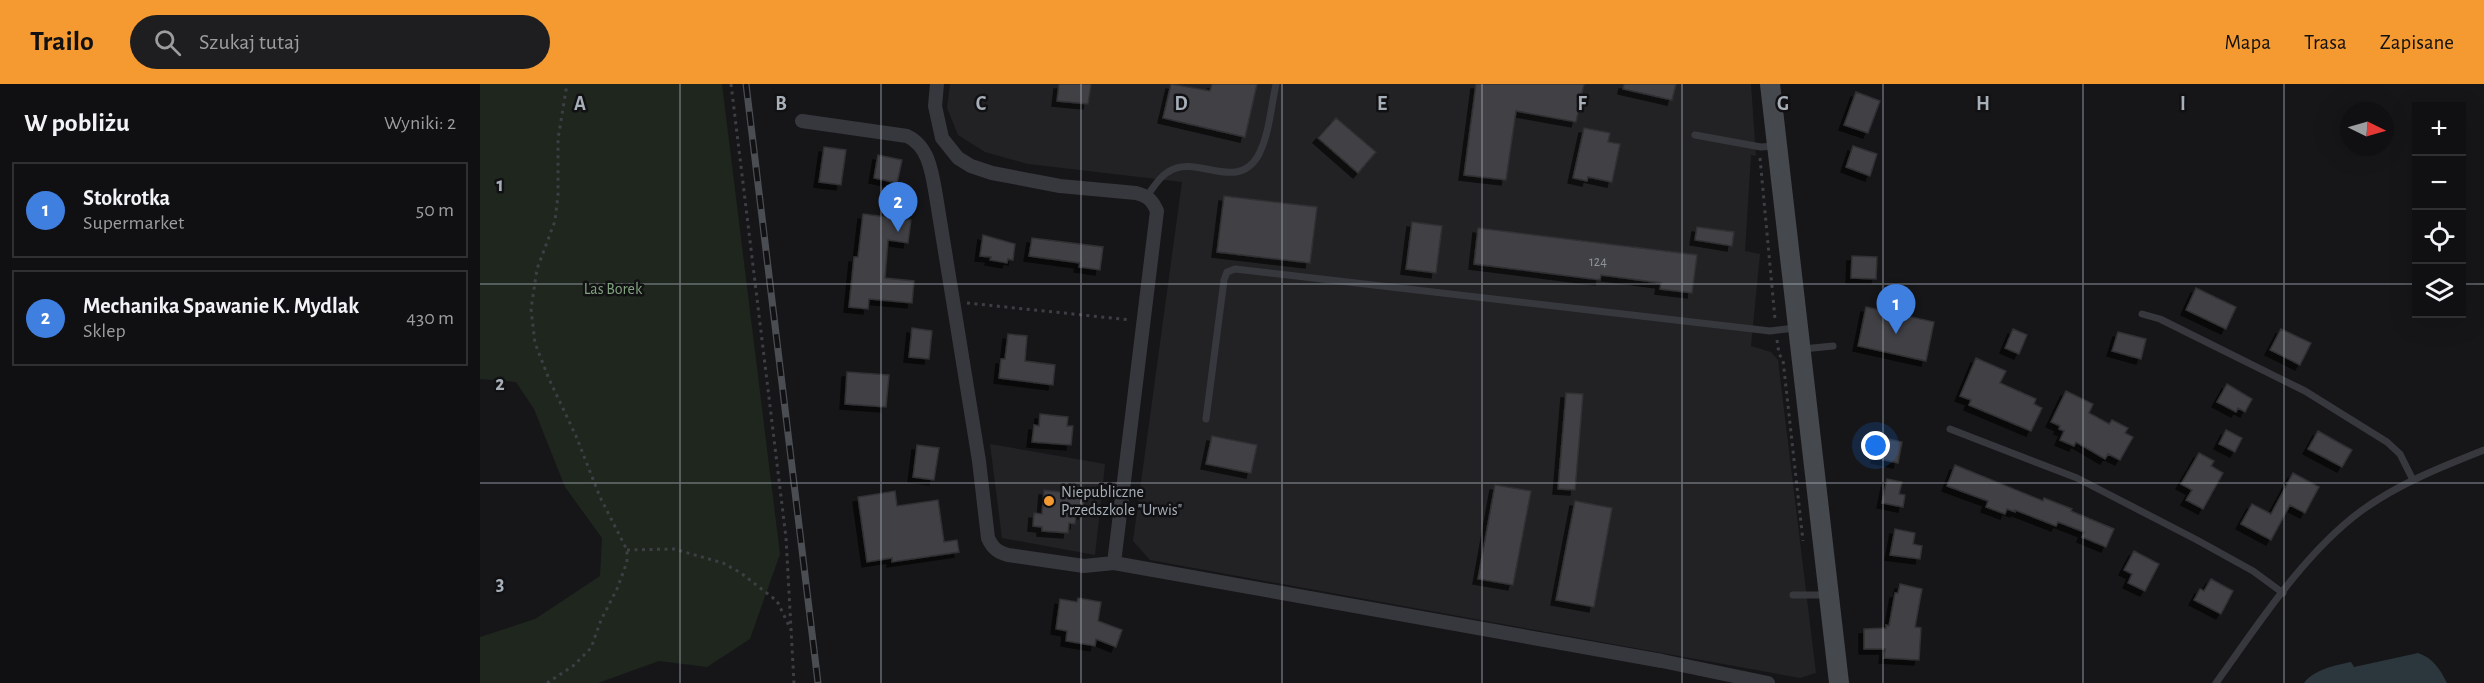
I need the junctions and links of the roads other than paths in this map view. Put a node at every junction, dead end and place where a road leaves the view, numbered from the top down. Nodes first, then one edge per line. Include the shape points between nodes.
1 (937, 84) edge
2 (1276, 84) edge
3 (1770, 84) edge
4 (802, 121) dead end
5 (1695, 135) dead end
6 (1777, 146) junction
7 (1147, 196) junction
8 (2142, 314) dead end
9 (1797, 327) junction
10 (1833, 346) dead end
11 (1800, 350) junction
12 (1206, 419) dead end
13 (1950, 429) dead end
14 (2484, 450) edge
15 (2413, 480) junction
16 (1114, 563) junction
17 (2283, 593) junction
18 (1793, 595) dead end
19 (1828, 595) junction
20 (1768, 683) edge
21 (1839, 683) edge
22 (2216, 683) edge

1 - 7 street via 935,106 942,138 958,158 971,166 1060,186
2 - 7 lane via 1264,140 1251,166 1240,172 1178,167 1162,177
3 - 6 main road
4 - 16 street via 906,136 917,141 927,156 991,546 1008,555 1073,564
5 - 6 lane
6 - 9 main road
7 - 16 street via 1157,211 1156,225
8 - 15 lane via 2160,319 2305,391 2387,442 2400,454
9 - 11 main road
9 - 12 lane via 1753,329 1235,269 1227,272 1224,280
10 - 11 lane
11 - 19 main road
13 - 17 lane via 2077,478 2253,571
14 - 15 lane
15 - 17 lane via 2369,506 2339,530
16 - 20 street
17 - 22 lane
18 - 19 lane
19 - 21 main road

